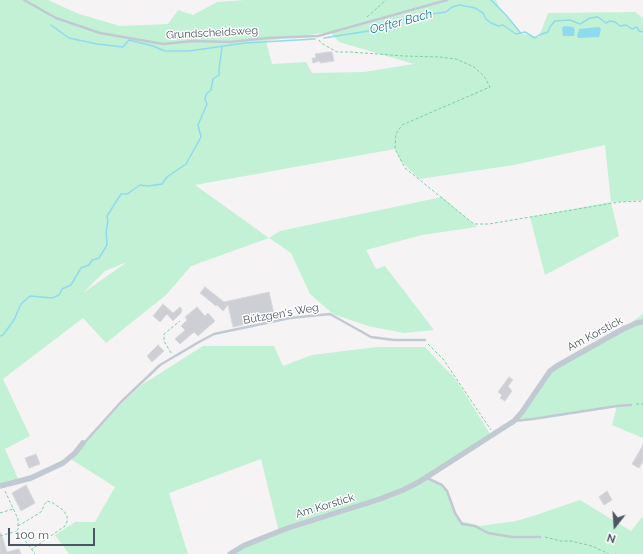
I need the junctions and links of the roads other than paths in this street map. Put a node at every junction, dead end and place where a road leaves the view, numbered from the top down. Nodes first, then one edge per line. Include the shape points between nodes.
1 (24, 0) edge
2 (447, 0) edge
3 (643, 322) edge
4 (425, 340) road end
5 (631, 405) road end
6 (514, 421) junction
7 (83, 443) joint
8 (426, 478) junction
9 (1, 486) edge
10 (540, 537) road end
11 (230, 554) edge

1 - 2 lane, Grundscheidsweg via 56,18 100,34 164,44 318,36
3 - 6 street, Am Korstick via 623,329 557,366 547,375
4 - 7 lane, Bützgen's Weg via 371,337 330,314 290,318 214,334 160,365
5 - 6 lane, Am Korstick
6 - 8 street, Am Korstick
7 - 9 street via 63,463 31,478
8 - 10 lane via 436,481 447,491 462,524 475,526 488,533 512,537
8 - 11 street, Am Korstick via 374,501 288,528

